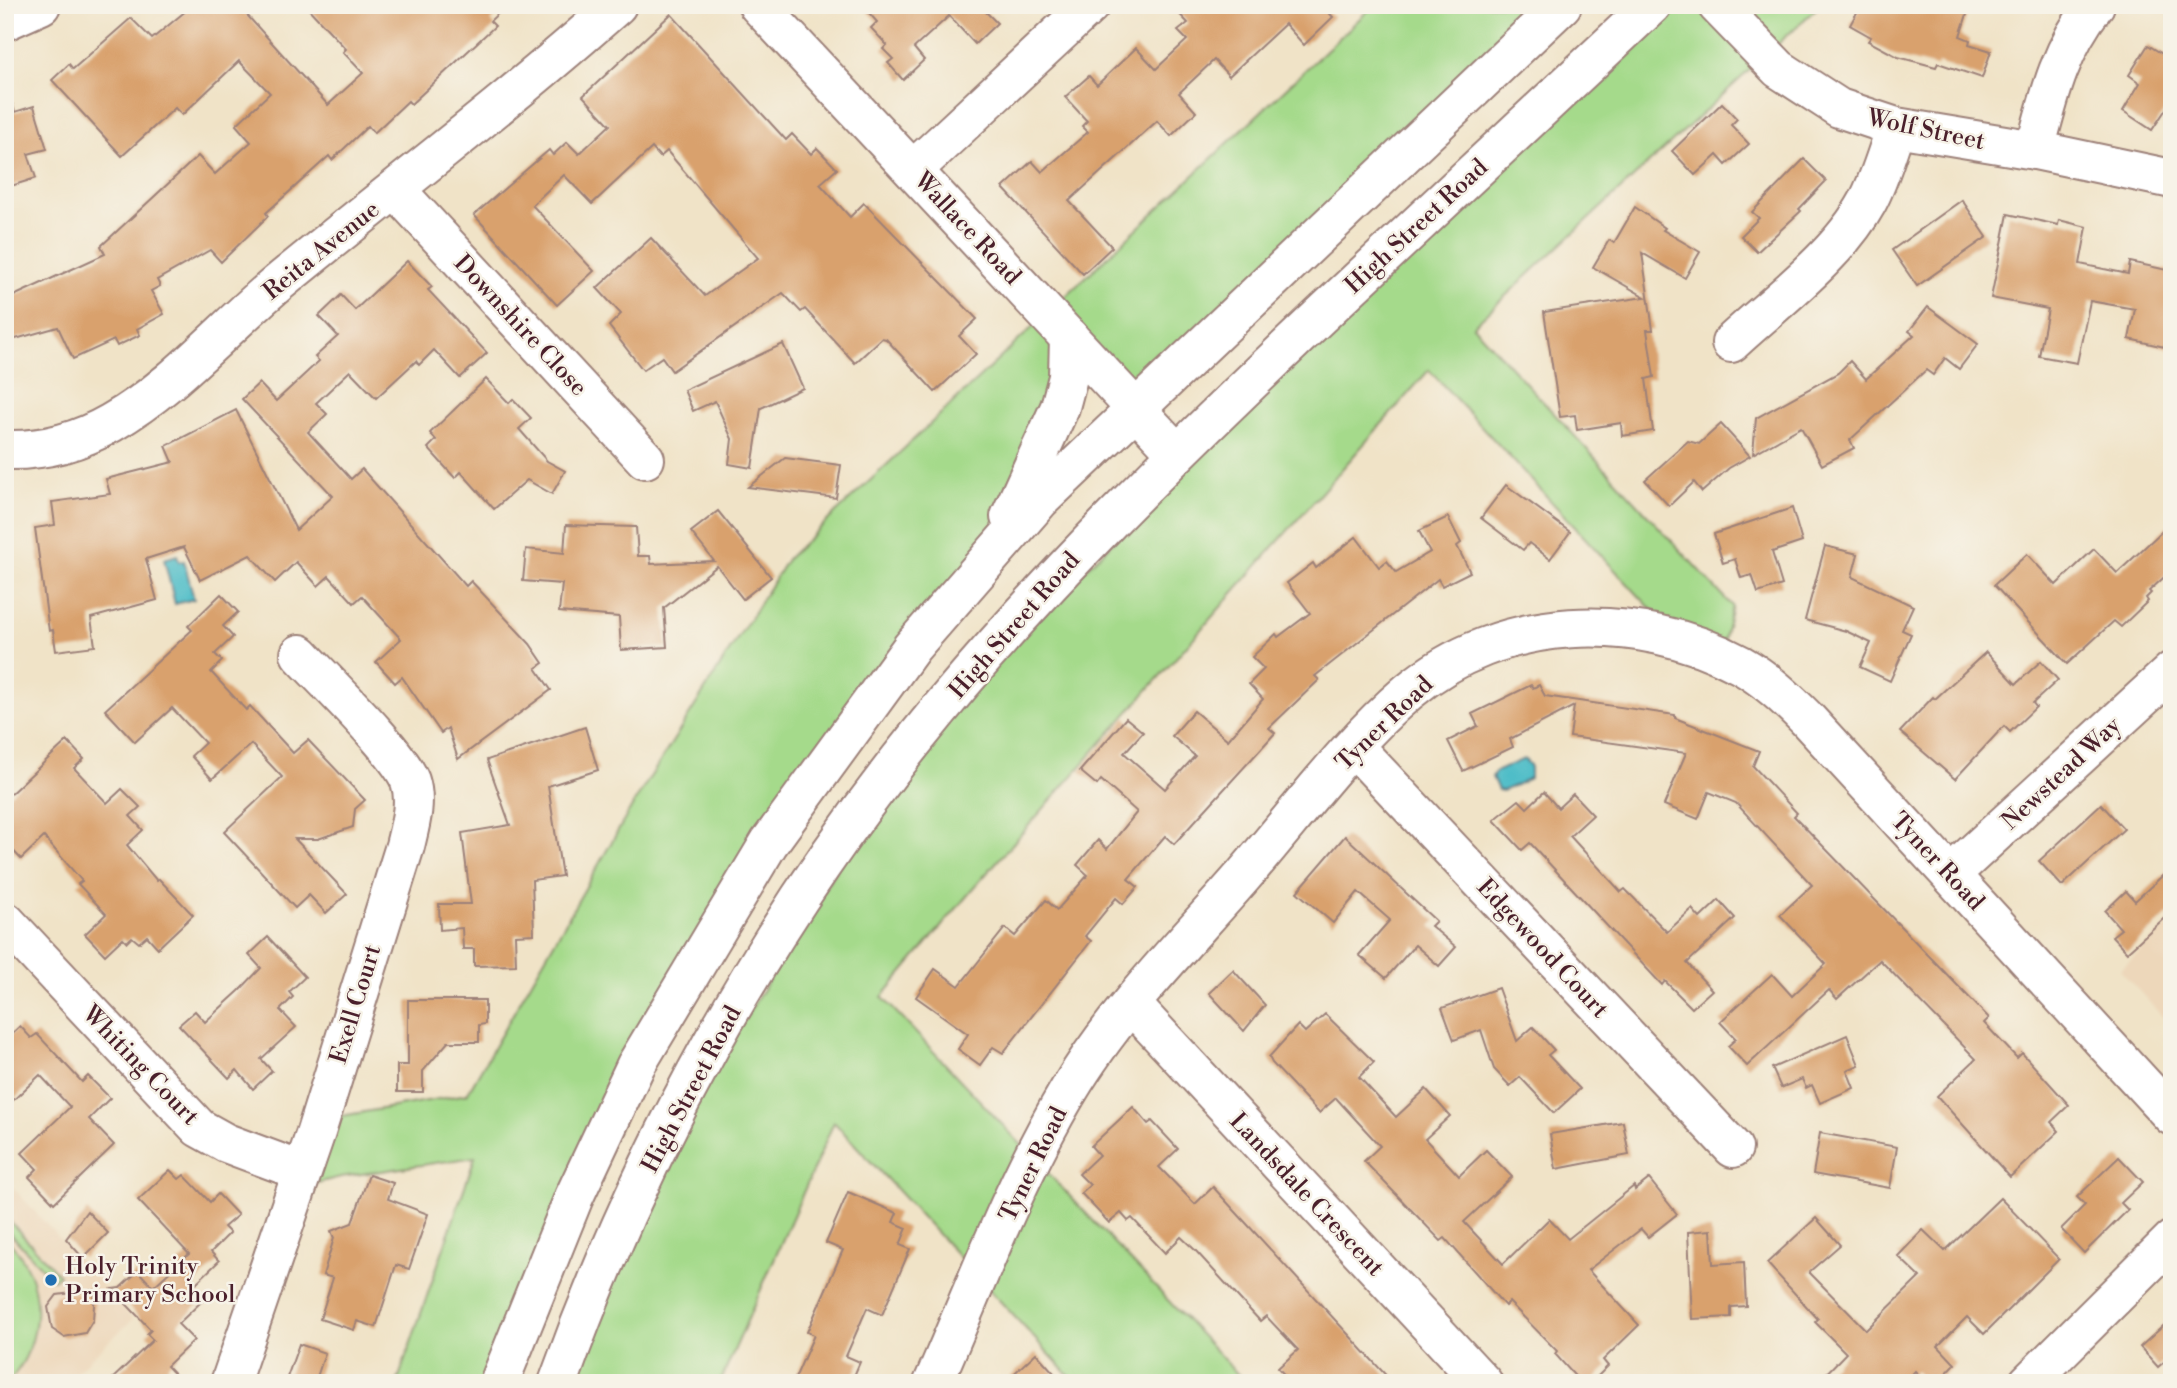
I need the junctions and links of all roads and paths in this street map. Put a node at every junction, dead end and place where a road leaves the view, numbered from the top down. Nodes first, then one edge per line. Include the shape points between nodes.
1 (41, 5) edge
2 (617, 5) edge
3 (758, 5) edge
4 (1090, 5) edge
5 (1562, 5) edge
6 (1652, 5) edge
7 (1717, 5) edge
8 (2095, 5) edge
9 (5, 21) edge
10 (1896, 127) junction
11 (2035, 150) junction
12 (913, 170) junction
13 (2172, 178) edge
14 (396, 190) junction
15 (1069, 338) junction
16 (1731, 343) dead end
17 (1135, 408) junction
18 (5, 450) edge
19 (1176, 452) junction
20 (645, 459) dead end
21 (995, 548) junction
22 (300, 654) dead end
23 (2172, 671) edge
24 (1354, 747) junction
25 (1951, 874) junction
26 (6, 922) edge
27 (1132, 1005) junction
28 (2172, 1116) edge
29 (1733, 1148) dead end
30 (301, 1171) junction
31 (2172, 1240) edge
32 (230, 1383) edge
33 (499, 1383) edge
34 (558, 1383) edge
35 (933, 1383) edge
36 (1483, 1383) edge
37 (2028, 1383) edge

1 - 9 street
2 - 14 street, Reita Avenue
3 - 12 street, Wallace Road
4 - 12 street
5 - 17 street
6 - 19 street, High Street Road
7 - 10 street, Wolf Street via 1765,56 1808,90 1839,108
8 - 11 street via 2056,70
10 - 11 street, Wolf Street
10 - 16 street via 1876,184 1856,220 1829,252
11 - 13 street, Wolf Street
12 - 15 street, Wallace Road
14 - 18 street, Reita Avenue via 266,293 138,407 80,439 49,448
14 - 20 street, Downshire Close
15 - 17 street, Wallace Road
15 - 21 street via 1068,377 1059,407
17 - 19 street, Wallace Road
17 - 21 street
19 - 34 street, High Street Road via 1098,530 978,663 909,747 810,882 718,1032 667,1131 589,1301
21 - 33 street via 912,647 802,795 693,966 636,1065 573,1197
22 - 30 street, Exell Court via 394,757 409,781 412,806 405,846
23 - 25 street, Newstead Way
24 - 25 street, Tyner Road via 1408,692 1439,669 1490,644 1576,628 1607,627 1668,636 1695,643 1764,680 1806,718
24 - 27 street, Tyner Road
24 - 29 street, Edgewood Court
25 - 28 street, Tyner Road
26 - 30 street, Whiting Court via 199,1128
27 - 35 street, Tyner Road via 1071,1086 1043,1136
27 - 36 street, Landsdale Crescent
30 - 32 street, Exell Court
31 - 37 street

